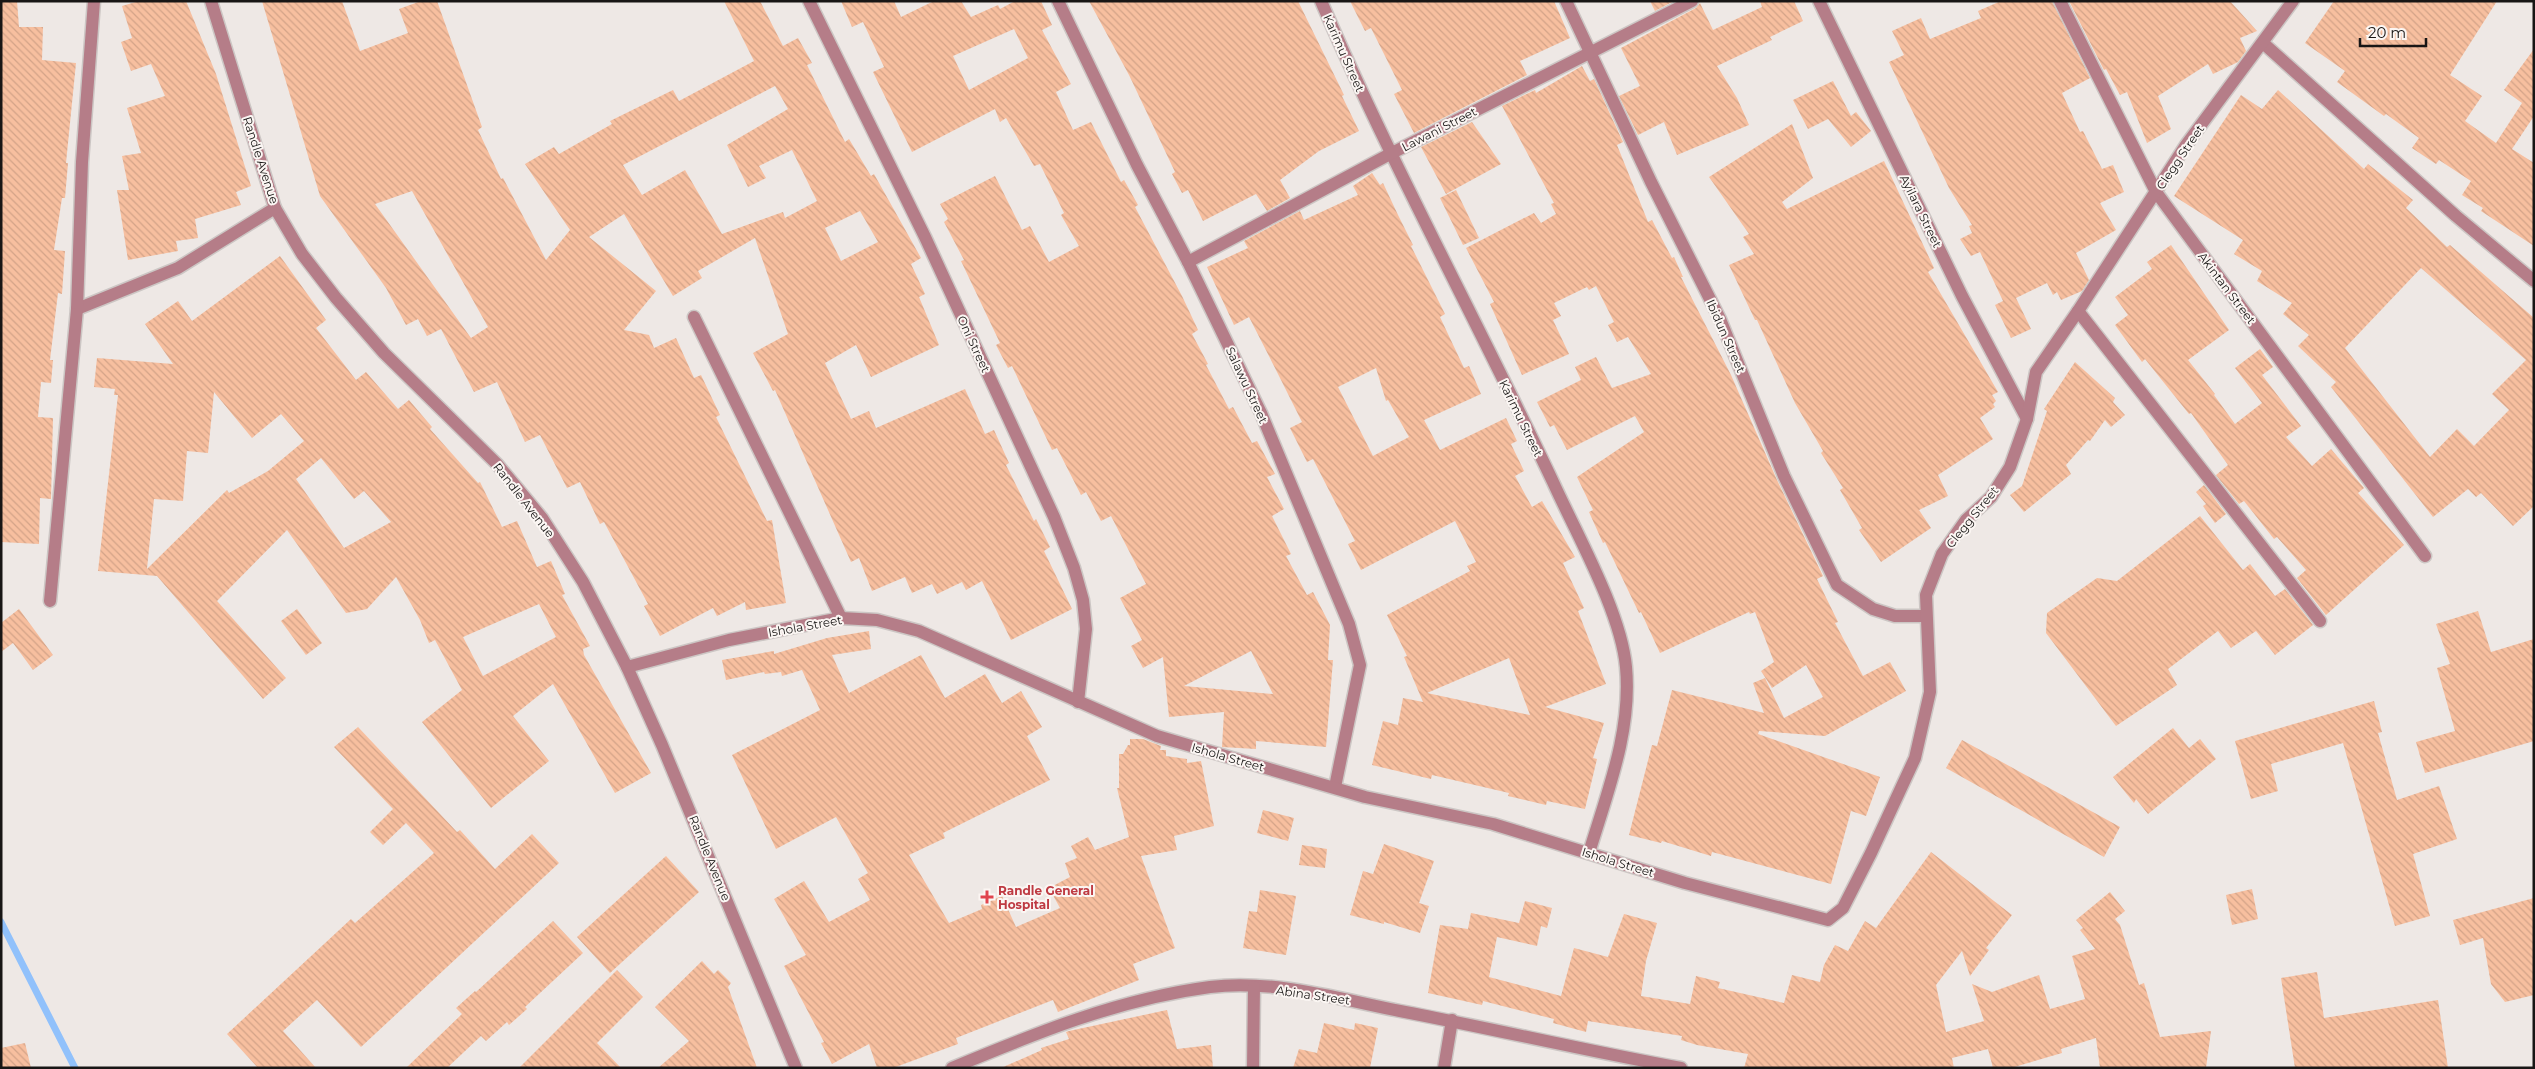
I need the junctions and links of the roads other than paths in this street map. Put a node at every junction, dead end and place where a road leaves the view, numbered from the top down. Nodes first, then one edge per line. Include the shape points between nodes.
1 (94, 1) edge
2 (211, 1) edge
3 (809, 1) edge
4 (1058, 1) edge
5 (1321, 1) edge
6 (1566, 1) edge
7 (1692, 1) edge
8 (1819, 1) edge
9 (2060, 1) edge
10 (2293, 1) edge
11 (2263, 43) junction
12 (1588, 52) junction
13 (1390, 154) junction
14 (2156, 192) junction
15 (275, 208) junction
16 (1188, 262) junction
17 (2534, 281) edge
18 (77, 309) junction
19 (2078, 311) junction
20 (694, 317) dead end
21 (2027, 419) junction
22 (2425, 556) dead end
23 (50, 601) dead end
24 (1926, 616) junction
25 (841, 618) junction
26 (2320, 620) dead end
27 (627, 666) junction
28 (1078, 702) junction
29 (1335, 787) junction
30 (1589, 852) junction
31 (1837, 915) joint
32 (1254, 987) junction
33 (1452, 1020) junction
34 (796, 1068) edge
35 (952, 1068) edge
36 (1253, 1068) edge
37 (1444, 1068) edge
38 (1681, 1068) edge

1 - 18 street via 82,162
2 - 15 street, Randle Avenue
3 - 28 street, Oni Street via 925,237 1054,517 1074,568 1083,600 1086,629
4 - 16 street, Salawu Street
5 - 13 street, Karimu Street
6 - 12 street, Ibidun Street
7 - 12 street, Lawani Street
8 - 21 street, Ayilara Street via 1962,296
9 - 14 street, Akintan Street
10 - 11 street, Clegg Street
11 - 14 street, Clegg Street via 2186,145
11 - 17 street via 2456,216
12 - 13 street, Lawani Street
12 - 24 street, Ibidun Street via 1720,319 1784,476 1837,585 1873,609 1895,616
13 - 16 street, Lawani Street
13 - 30 street, Karimu Street via 1531,437 1613,616 1626,665 1625,725
14 - 19 street, Clegg Street
14 - 22 street, Akintan Street
15 - 18 street via 178,268
15 - 27 street, Randle Avenue via 302,254 384,354 497,464 542,518 583,582
16 - 29 street, Salawu Street via 1261,413 1355,646 1360,665
18 - 23 street
19 - 21 street, Clegg Street via 2036,372
19 - 26 street
20 - 25 street
21 - 24 street, Clegg Street via 2010,467 1996,490 1966,520 1942,554 1926,595
24 - 31 street, Clegg Street via 1930,692 1915,758 1871,853
25 - 27 street, Ishola Street via 729,640
25 - 28 street, Ishola Street via 877,620 919,631
27 - 34 street, Randle Avenue
28 - 29 street, Ishola Street via 1157,736
29 - 30 street, Ishola Street via 1365,797 1493,824
30 - 31 street, Ishola Street via 1685,883 1817,918 1828,920
32 - 33 street, Abina Street via 1304,992
32 - 35 street, Abina Street via 1212,987 1120,1004
32 - 36 street
33 - 37 street
33 - 38 street, Abina Street

